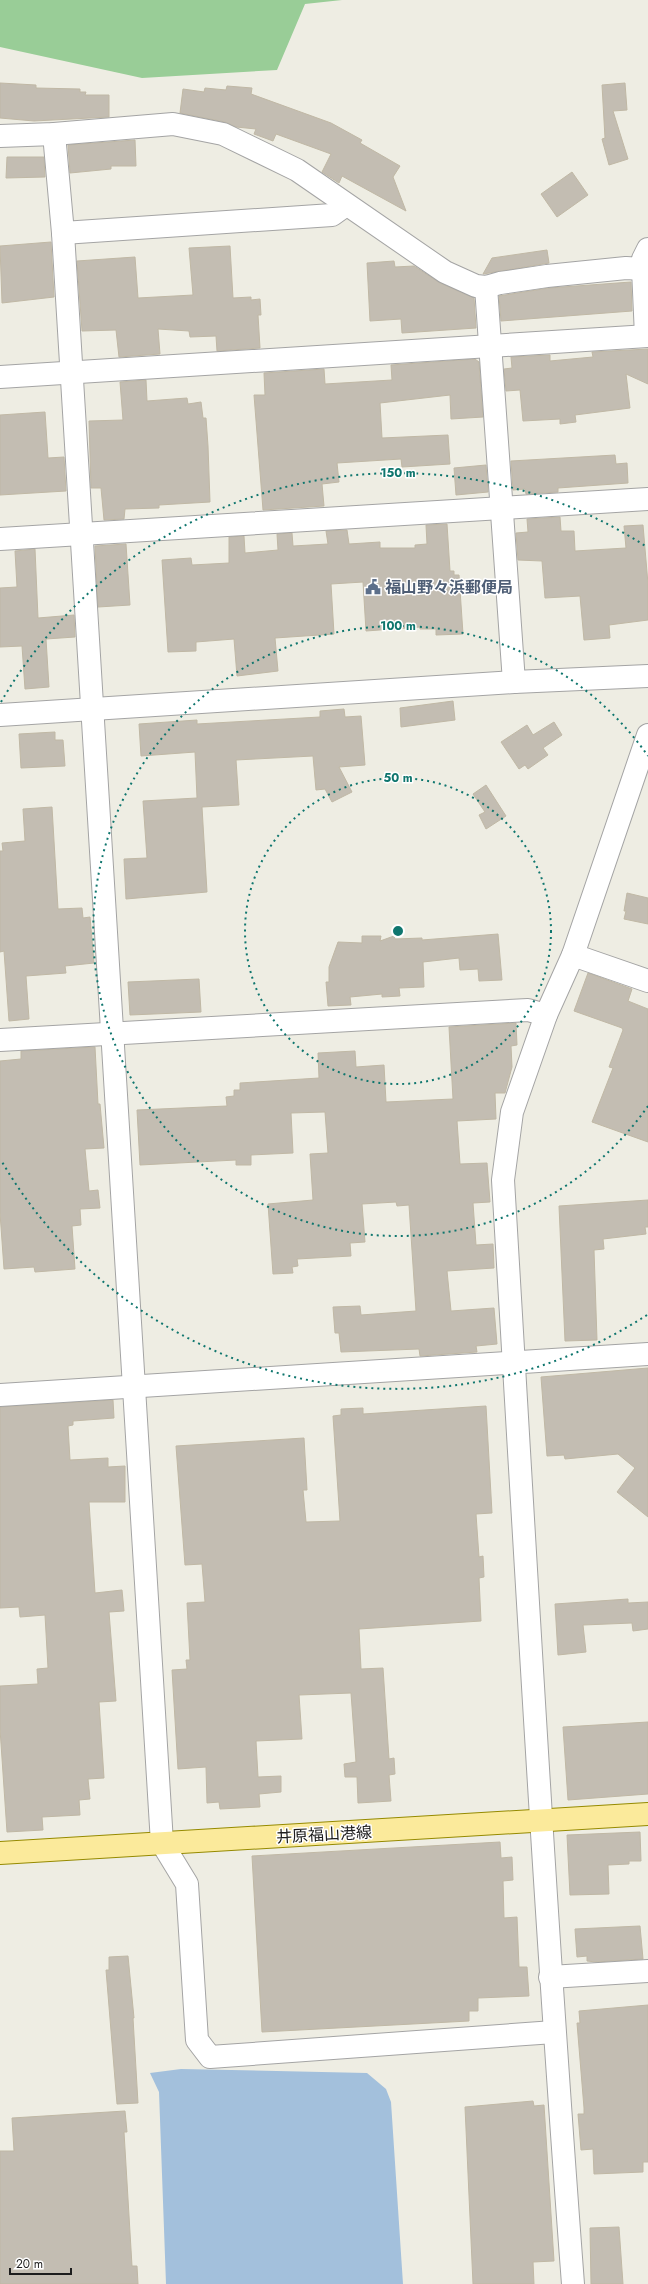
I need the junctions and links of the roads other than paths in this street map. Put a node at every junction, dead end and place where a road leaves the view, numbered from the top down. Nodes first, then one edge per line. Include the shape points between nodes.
1 (54, 134) junction
2 (0, 136) edge
3 (346, 205) junction
4 (62, 233) junction
5 (645, 259) edge
6 (486, 287) junction
7 (647, 336) edge
8 (492, 346) junction
9 (71, 373) junction
10 (0, 377) edge
11 (648, 499) edge
12 (502, 509) junction
13 (80, 534) junction
14 (0, 539) edge
15 (648, 676) edge
16 (514, 682) junction
17 (92, 710) junction
18 (0, 715) edge
19 (648, 735) edge
20 (573, 955) junction
21 (648, 982) edge
22 (546, 1015) junction
23 (112, 1034) junction
24 (0, 1040) edge
25 (648, 1354) edge
26 (514, 1362) junction
27 (135, 1387) junction
28 (0, 1395) edge
29 (648, 1814) edge
30 (542, 1821) junction
31 (162, 1843) junction
32 (0, 1853) edge
33 (648, 1971) edge
34 (550, 1977) junction
35 (554, 2032) junction
36 (573, 2284) edge

1 - 2 street
1 - 3 street via 173,124 223,134 296,170
1 - 4 street
3 - 4 street via 332,215
3 - 6 street via 445,272 476,286
4 - 9 street
5 - 6 street via 626,268 547,276
5 - 7 street
6 - 8 street
7 - 8 street
8 - 9 street
8 - 12 street
9 - 10 street
9 - 13 street
11 - 12 street
12 - 13 street
12 - 16 street
13 - 14 street
13 - 17 street
15 - 16 street
16 - 17 street
17 - 18 street
17 - 23 street
19 - 20 street
20 - 21 street
20 - 22 street
22 - 23 street via 528,1010
22 - 26 street via 512,1112 503,1180
23 - 24 street
23 - 27 street
25 - 26 street
26 - 27 street
26 - 30 street
27 - 28 street
27 - 31 street
29 - 30 main road, 井原福山港線
30 - 31 main road, 井原福山港線
30 - 34 street
31 - 32 main road, 井原福山港線
31 - 35 street via 187,1884 198,2040 210,2057
33 - 34 street
34 - 35 street
35 - 36 street

